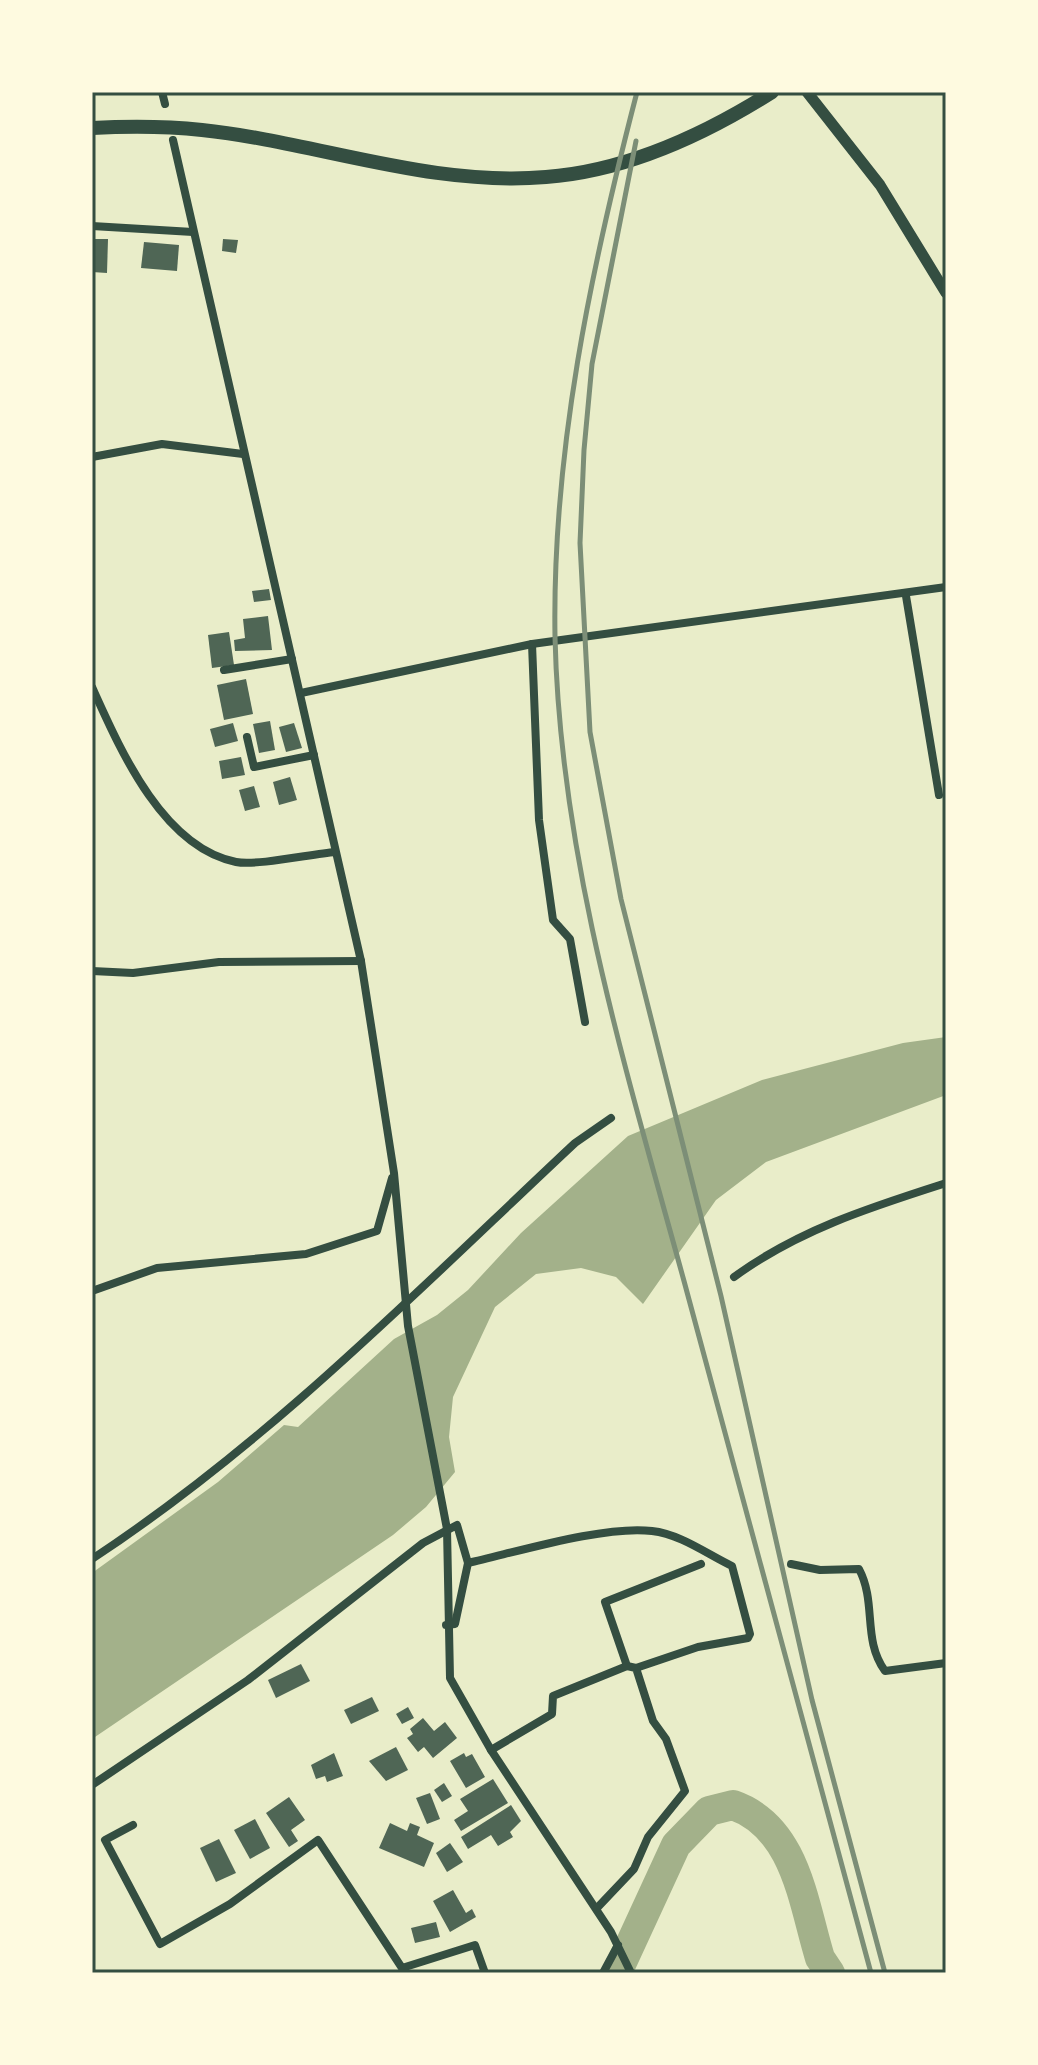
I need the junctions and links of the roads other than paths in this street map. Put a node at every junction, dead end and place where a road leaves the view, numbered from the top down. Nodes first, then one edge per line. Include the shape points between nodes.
1 (162, 92) edge
2 (772, 92) edge
3 (807, 92) edge
4 (165, 104) dead end
5 (92, 128) edge
6 (173, 140) dead end
7 (92, 226) edge
8 (193, 232) junction
9 (946, 293) edge
10 (243, 454) junction
11 (92, 457) edge
12 (946, 587) edge
13 (906, 596) junction
14 (532, 644) junction
15 (292, 659) junction
16 (224, 670) dead end
17 (92, 687) edge
18 (301, 693) junction
19 (247, 737) dead end
20 (314, 755) junction
21 (939, 795) dead end
22 (335, 852) junction
23 (361, 961) junction
24 (92, 971) edge
25 (585, 1022) dead end
26 (611, 1118) dead end
27 (394, 1173) junction
28 (946, 1183) edge
29 (734, 1277) dead end
30 (92, 1291) edge
31 (408, 1300) junction
32 (447, 1529) junction
33 (92, 1559) edge
34 (468, 1563) junction
35 (701, 1564) dead end
36 (791, 1564) dead end
37 (446, 1625) junction
38 (946, 1663) edge
39 (631, 1667) junction
40 (491, 1750) junction
41 (92, 1785) edge
42 (133, 1825) dead end
43 (597, 1908) junction
44 (618, 1945) junction
45 (485, 1973) edge
46 (603, 1973) edge
47 (631, 1973) edge

1 - 4 street
2 - 5 main road via 718,126 650,154 546,177 491,178 421,170 204,130
3 - 9 street via 880,185
6 - 8 street
7 - 8 street
8 - 10 street
10 - 11 street via 162,444
10 - 15 street
12 - 13 street
13 - 14 street
13 - 21 street
14 - 18 street
14 - 25 street via 539,820 553,920 570,939
15 - 16 street
15 - 18 street
17 - 22 street via 125,759 158,806 200,849 239,863
18 - 20 street
19 - 20 street via 254,767
20 - 22 street
22 - 23 street
23 - 24 street via 219,962 133,973
23 - 27 street
26 - 31 street via 575,1143
27 - 30 street via 377,1231 306,1254 157,1268
27 - 31 street
28 - 29 street via 858,1210 770,1251
31 - 32 street via 406,1318
31 - 33 street via 283,1414 151,1520
32 - 34 street via 457,1525
32 - 37 street
32 - 41 street via 248,1680
34 - 37 street via 455,1624
34 - 39 street via 605,1533 653,1531 732,1566 748,1638
35 - 39 street via 605,1602
36 - 38 street via 859,1569 866,1582 873,1654 885,1671
37 - 40 street via 450,1678
39 - 40 street via 553,1696 552,1714
39 - 43 street via 685,1791 648,1837 634,1869
40 - 43 street
42 - 45 street via 105,1840 160,1944 230,1904 318,1840 402,1968 475,1945
43 - 44 street
44 - 46 street
44 - 47 street

